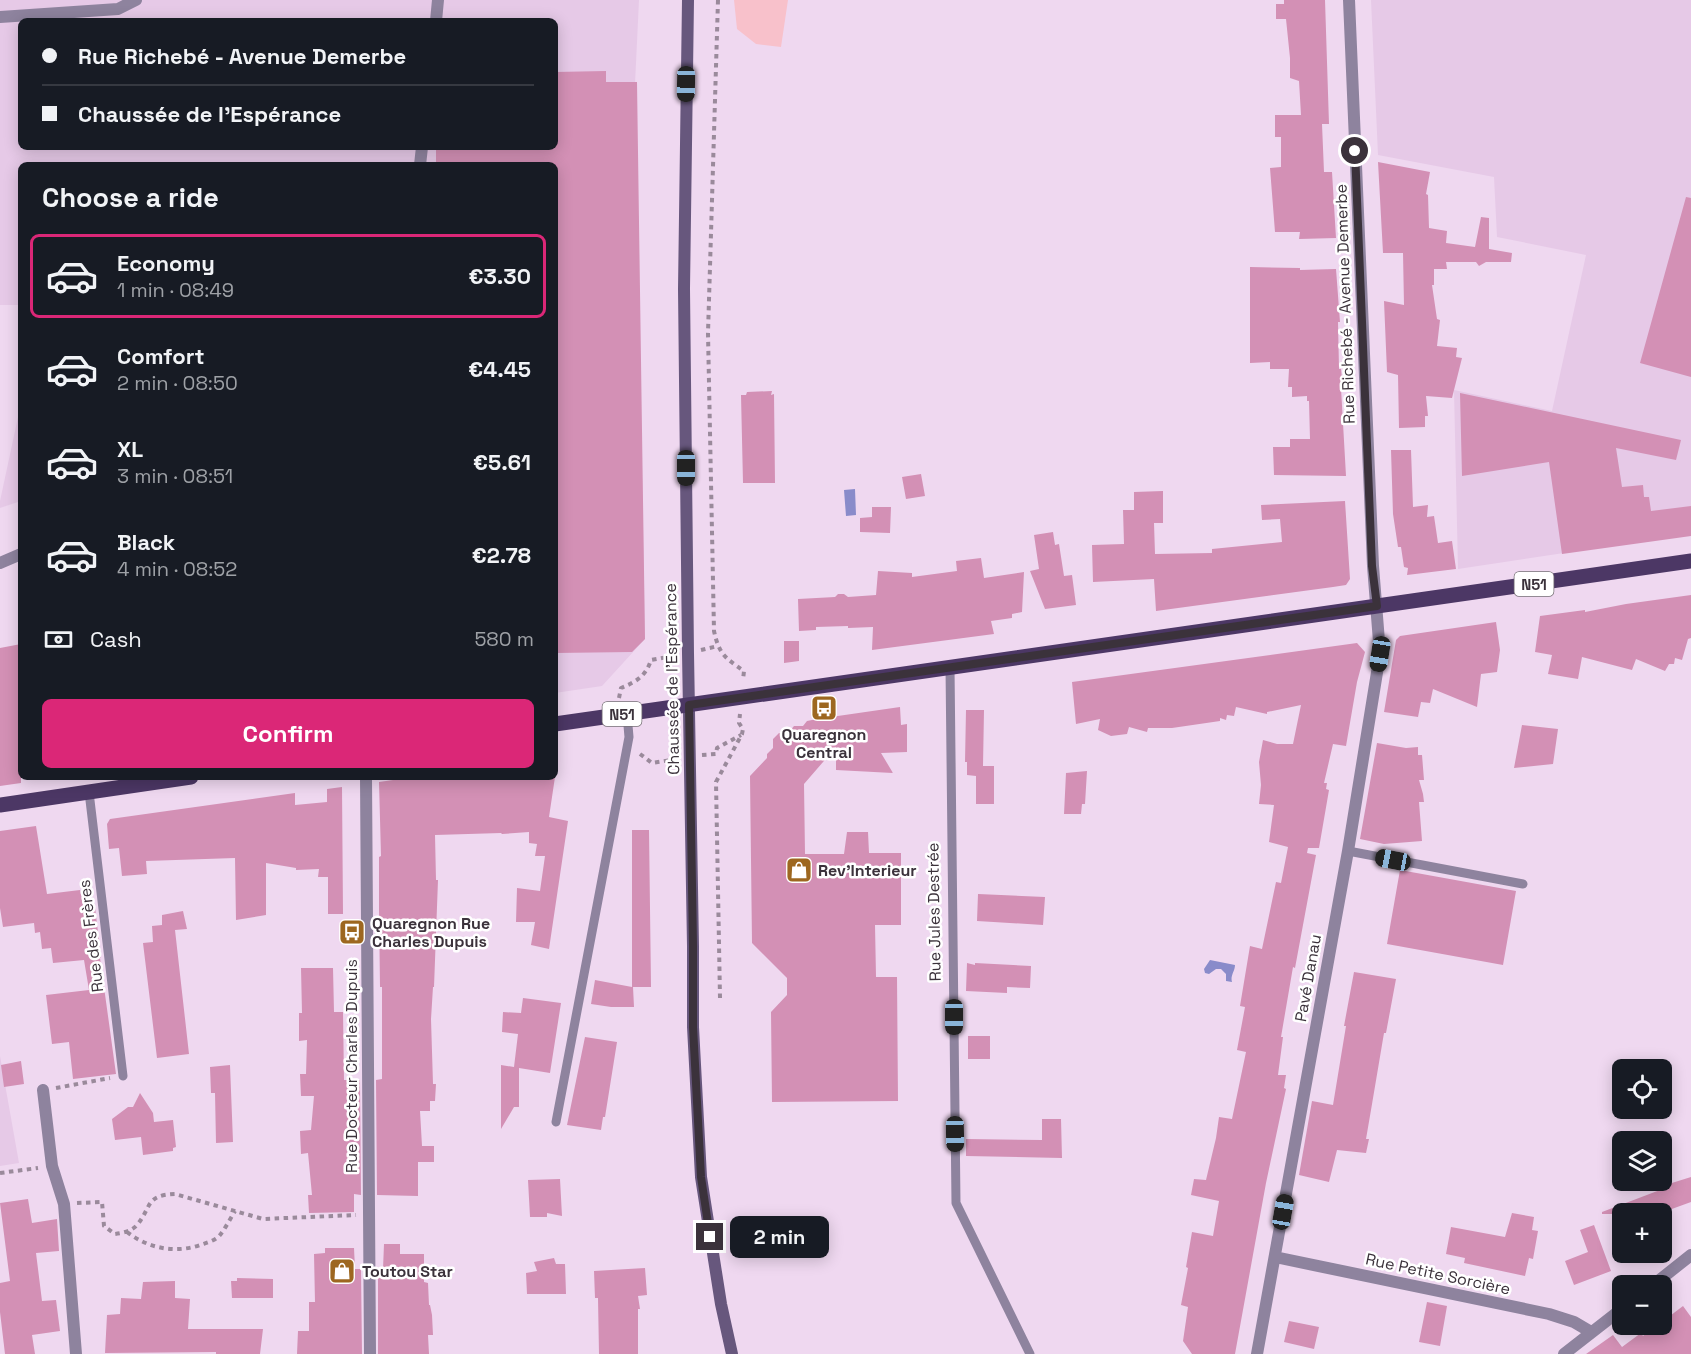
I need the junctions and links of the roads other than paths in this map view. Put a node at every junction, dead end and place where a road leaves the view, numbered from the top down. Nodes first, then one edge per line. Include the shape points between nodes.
1 (136, 0) edge
2 (438, 0) edge
3 (688, 0) edge
4 (1349, 0) edge
5 (0, 17) edge
6 (436, 18) edge
7 (18, 555) edge
8 (1691, 561) edge
9 (0, 563) edge
10 (1377, 606) junction
11 (950, 667) junction
12 (689, 705) junction
13 (622, 714) junction
14 (558, 724) edge
15 (171, 780) edge
16 (366, 780) edge
17 (89, 792) junction
18 (0, 805) edge
19 (1348, 851) junction
20 (1523, 884) dead end
21 (123, 1076) road end
22 (43, 1090) road end
23 (556, 1122) dead end
24 (1691, 1255) edge
25 (1275, 1257) junction
26 (1666, 1275) edge
27 (1612, 1316) edge
28 (1591, 1332) junction
29 (76, 1354) edge
30 (370, 1354) edge
31 (732, 1354) edge
32 (1030, 1354) edge
33 (1257, 1354) edge
34 (1564, 1354) edge

1 - 5 street via 118,9
2 - 6 street
3 - 12 main road, Chaussée de l'Espérance via 684,289
4 - 10 street, Rue Richebé - Avenue Demerbe via 1372,566
7 - 9 street
8 - 10 main road, N51
10 - 11 main road, N51
10 - 19 street, Pavé Danau via 1380,654
11 - 12 main road, N51
11 - 32 lane, Rue Jules Destrée via 956,1203
12 - 13 main road, N51
12 - 31 main road, Chaussée de l'Espérance via 693,1027 701,1177 720,1304
13 - 14 main road, N51
13 - 23 lane via 628,744
15 - 17 main road
16 - 30 street, Rue Docteur Charles Dupuis
17 - 18 main road
17 - 21 lane, Rue des Frères
19 - 20 lane
19 - 25 street, Pavé Danau
22 - 29 street via 52,1166 64,1204
24 - 26 street
25 - 28 street, Rue Petite Sorcière via 1549,1314
25 - 33 street, Pavé Danau
27 - 28 street
28 - 34 street

